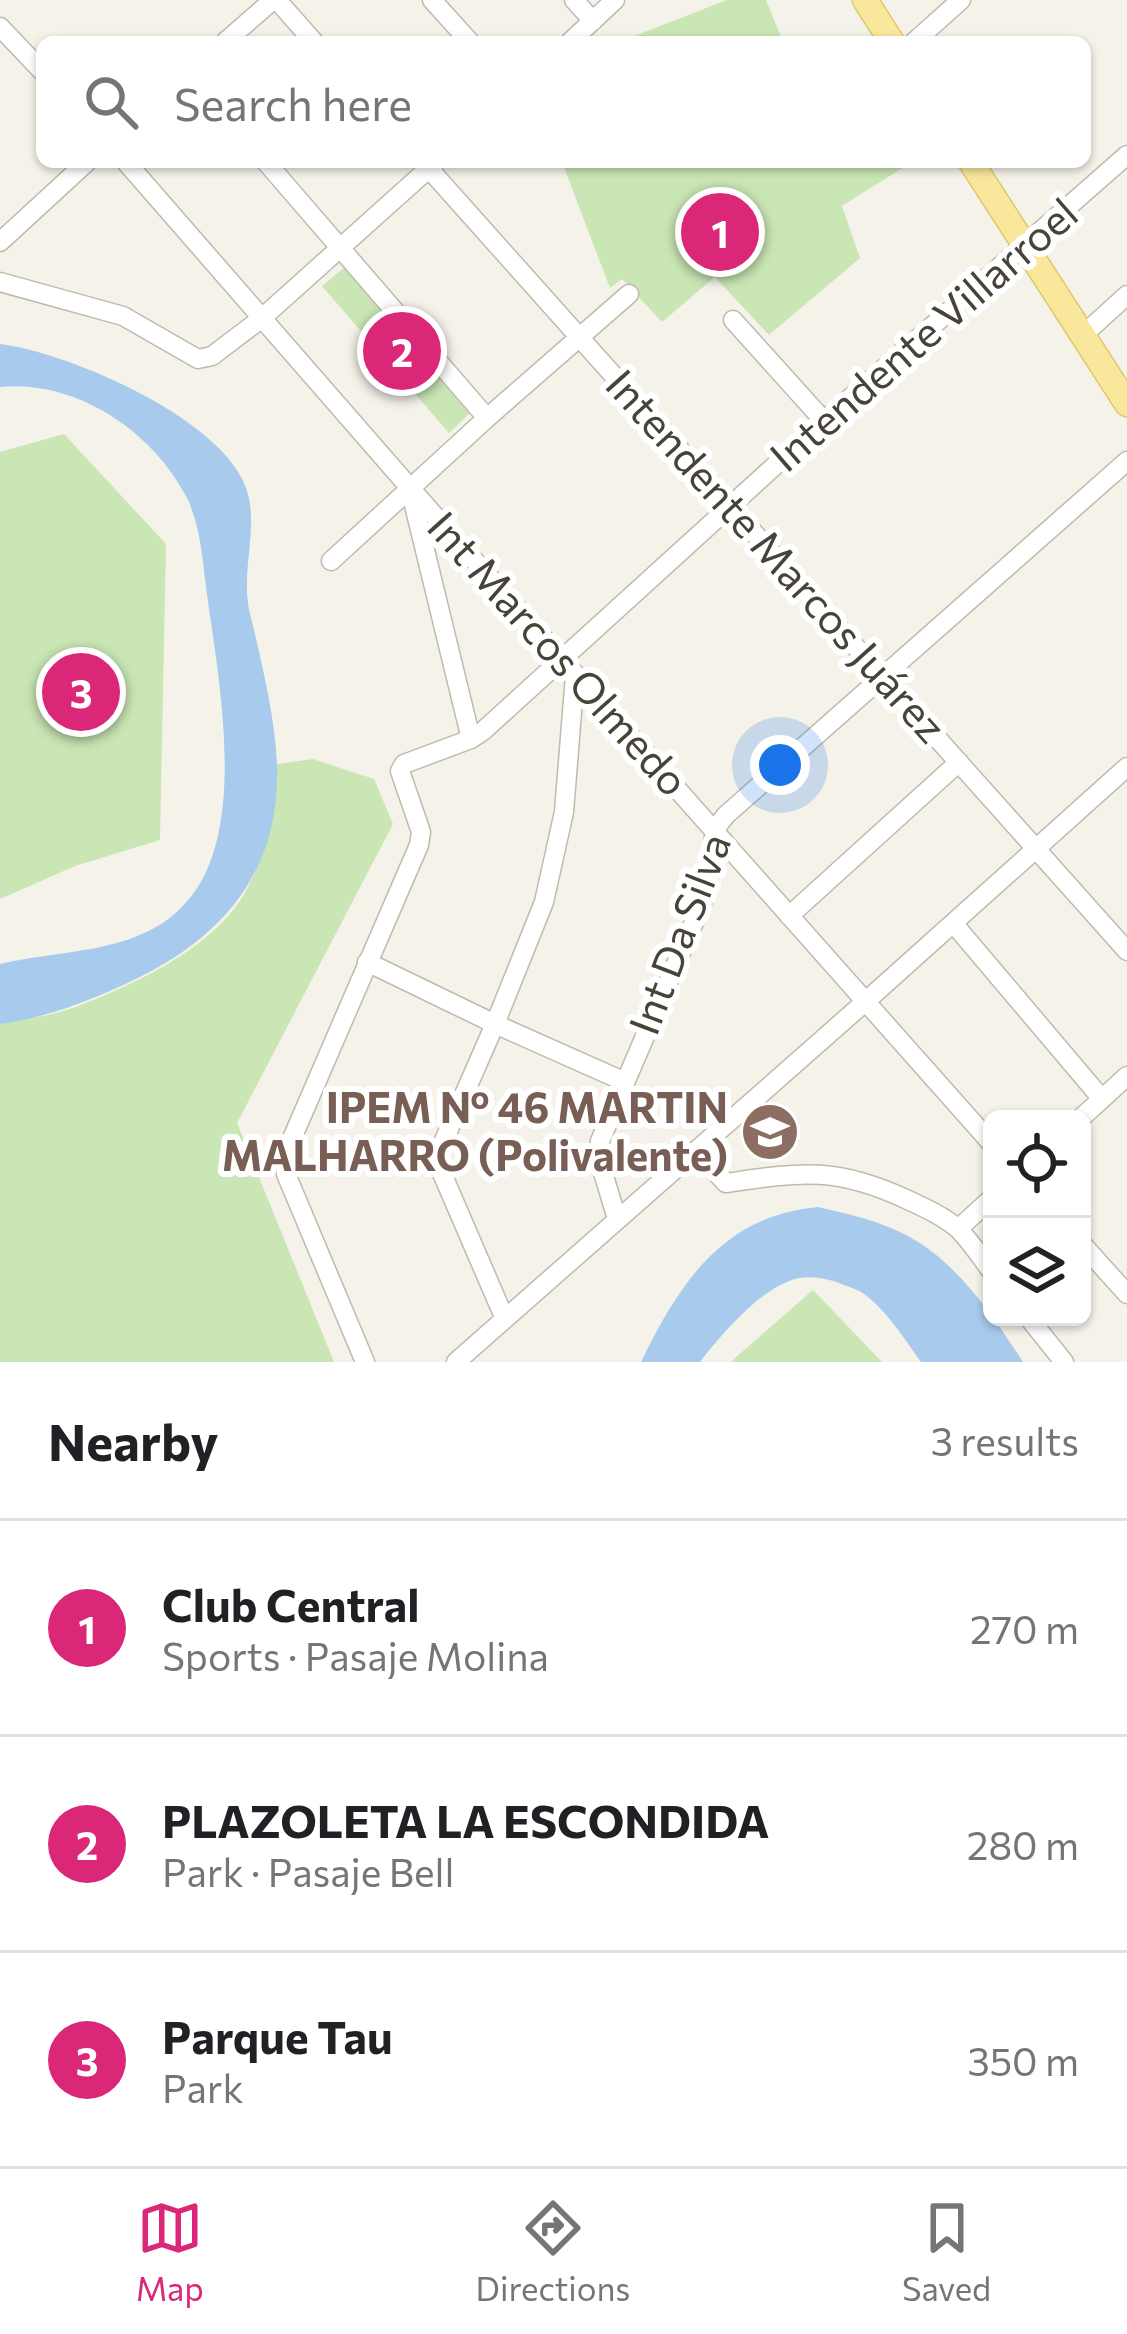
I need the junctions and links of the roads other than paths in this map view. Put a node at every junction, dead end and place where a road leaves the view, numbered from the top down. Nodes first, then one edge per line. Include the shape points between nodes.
1 (275, 0) edge
2 (432, 0) edge
3 (574, 0) edge
4 (614, 0) edge
5 (865, 0) edge
6 (961, 0) edge
7 (593, 21) junction
8 (0, 27) edge
9 (232, 36) edge
10 (308, 36) edge
11 (465, 36) edge
12 (577, 36) edge
13 (888, 36) edge
14 (921, 36) edge
15 (36, 65) edge
16 (1127, 155) edge
17 (80, 168) edge
18 (130, 168) edge
19 (271, 168) edge
20 (425, 168) edge
21 (433, 168) edge
22 (975, 168) edge
23 (0, 242) edge
24 (1025, 245) junction
25 (339, 248) junction
26 (0, 282) edge
27 (629, 294) dead end
28 (1127, 295) edge
29 (262, 318) junction
30 (733, 320) dead end
31 (1083, 335) junction
32 (580, 336) junction
33 (1127, 404) edge
34 (487, 418) junction
35 (824, 422) junction
36 (1127, 461) edge
37 (410, 488) junction
38 (730, 507) junction
39 (332, 561) dead end
40 (568, 668) junction
41 (883, 677) junction
42 (471, 739) junction
43 (958, 762) junction
44 (1127, 767) edge
45 (715, 829) junction
46 (1037, 849) junction
47 (789, 916) junction
48 (953, 923) junction
49 (1127, 951) edge
50 (367, 962) junction
51 (865, 1002) junction
52 (495, 1024) junction
53 (1127, 1076) edge
54 (623, 1082) junction
55 (1102, 1099) junction
56 (1090, 1110) edge
57 (983, 1134) edge
58 (696, 1151) junction
59 (983, 1206) edge
60 (617, 1219) junction
61 (958, 1229) junction
62 (1091, 1254) edge
63 (983, 1261) edge
64 (1127, 1294) edge
65 (504, 1317) junction
66 (1035, 1326) edge
67 (365, 1362) edge
68 (456, 1362) edge
69 (1064, 1362) edge

1 - 9 street
1 - 10 street
2 - 11 street
3 - 7 street
4 - 7 street
5 - 13 main road
6 - 14 street
7 - 12 street
8 - 15 street
16 - 24 street, Intendente Villarroel
17 - 23 street
18 - 29 street, Int Marcos Olmedo
19 - 25 street
20 - 25 street
21 - 32 street, Intendente Marcos Juárez
22 - 24 main road
24 - 31 main road
24 - 35 street, Intendente Villarroel
25 - 29 street
25 - 34 street
26 - 29 street via 123,316 198,359
27 - 32 street
28 - 31 street
29 - 37 street, Int Marcos Olmedo
30 - 35 street
31 - 33 main road
32 - 34 street
32 - 38 street, Intendente Marcos Juárez
34 - 37 street
35 - 38 street, Intendente Villarroel
36 - 41 street, Int Da Silva
37 - 39 street
37 - 40 street, Int Marcos Olmedo
37 - 42 street
38 - 40 street, Intendente Villarroel
38 - 41 street, Intendente Marcos Juárez
40 - 42 street, Intendente Villarroel
40 - 45 street, Int Marcos Olmedo
40 - 52 street via 564,812 544,902
41 - 43 street, Intendente Marcos Juárez
41 - 45 street, Int Da Silva
42 - 50 street via 400,771 419,845
43 - 46 street, Intendente Marcos Juárez
43 - 47 street
44 - 46 street
45 - 47 street, Int Marcos Olmedo
45 - 54 street, Int Da Silva via 707,888
46 - 48 street
46 - 49 street, Intendente Marcos Juárez
47 - 51 street, Int Marcos Olmedo
48 - 51 street
48 - 55 street
50 - 52 street
50 - 67 street via 284,1157
51 - 57 street, Int Marcos Olmedo
51 - 58 street
52 - 54 street
52 - 65 street via 438,1164
53 - 55 street
54 - 60 street, Int Da Silva via 598,1156
55 - 56 street
58 - 60 street
58 - 61 street via 726,1183 832,1174 876,1185
59 - 61 street
60 - 65 street
61 - 63 street
62 - 64 street
65 - 68 street
66 - 69 street

